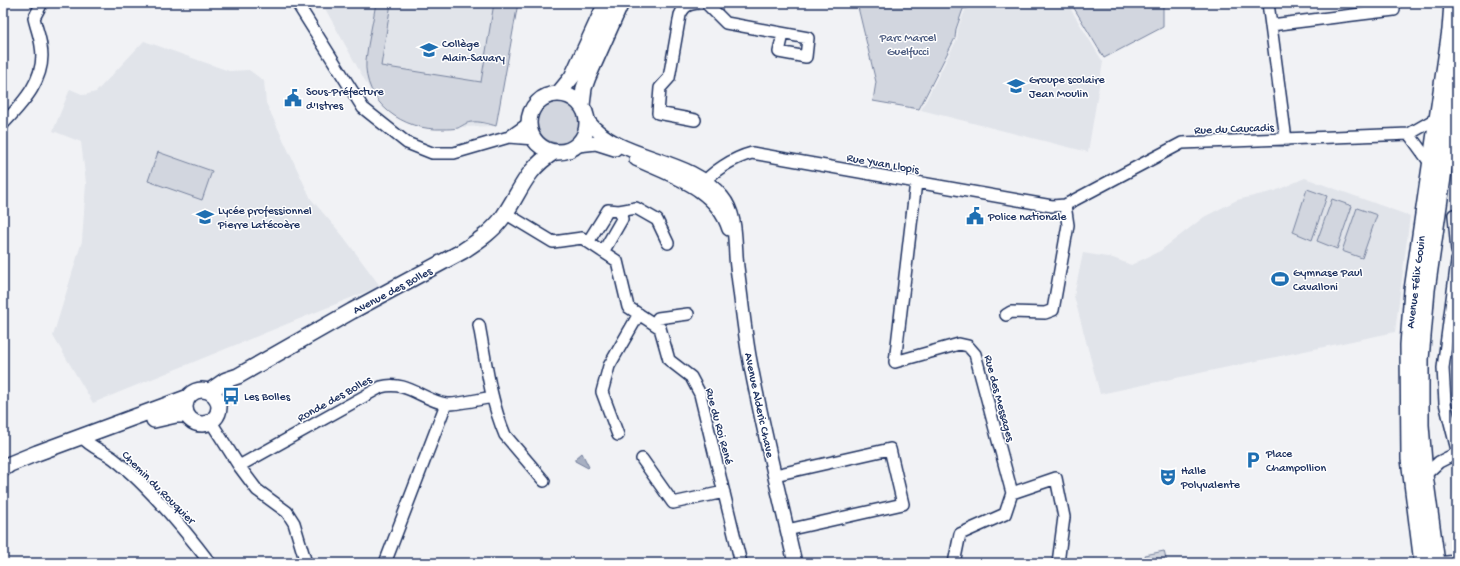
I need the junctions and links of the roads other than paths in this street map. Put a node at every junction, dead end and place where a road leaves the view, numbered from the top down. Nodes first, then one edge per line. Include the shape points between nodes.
1 (42, 3) edge
2 (297, 3) edge
3 (606, 3) edge
4 (621, 3) edge
5 (701, 3) edge
6 (706, 3) edge
7 (1268, 3) edge
8 (1452, 3) edge
9 (1394, 6) edge
10 (1271, 26) junction
11 (783, 34) dead end
12 (1457, 79) edge
13 (559, 93) junction
14 (582, 105) junction
15 (1437, 118) junction
16 (694, 120) dead end
17 (588, 121) junction
18 (529, 123) junction
19 (3, 124) edge
20 (1409, 134) junction
21 (509, 137) junction
22 (535, 140) junction
23 (1286, 140) junction
24 (578, 145) junction
25 (554, 152) junction
26 (1430, 163) junction
27 (524, 181) junction
28 (916, 182) junction
29 (701, 185) junction
30 (1069, 203) junction
31 (1438, 206) junction
32 (619, 211) junction
33 (505, 213) junction
34 (1455, 214) edge
35 (588, 242) junction
36 (668, 243) dead end
37 (1457, 251) edge
38 (603, 252) junction
39 (1457, 261) edge
40 (639, 314) junction
41 (688, 314) dead end
42 (1006, 315) dead end
43 (654, 324) junction
44 (479, 325) dead end
45 (214, 396) junction
46 (492, 397) junction
47 (186, 398) junction
48 (446, 404) junction
49 (186, 415) junction
50 (211, 422) junction
51 (618, 436) dead end
52 (85, 440) junction
53 (1457, 451) edge
54 (642, 459) dead end
55 (239, 466) junction
56 (3, 469) edge
57 (775, 475) junction
58 (1425, 475) junction
59 (3, 478) edge
60 (544, 481) dead end
61 (724, 492) junction
62 (1012, 493) junction
63 (787, 530) junction
64 (1457, 561) edge
65 (210, 563) edge
66 (306, 563) edge
67 (385, 563) edge
68 (741, 563) edge
69 (795, 563) edge
70 (954, 563) edge
71 (1058, 563) edge
72 (1422, 563) edge
73 (1437, 563) edge

1 - 19 street via 34,18 42,47 41,72 28,96
2 - 21 street via 362,108 407,143 432,153 454,152
3 - 13 main road via 572,76
4 - 14 main road via 588,77
5 - 16 street via 690,3 683,8 680,15 669,78 660,88 658,113
6 - 11 street via 726,23
7 - 10 street
8 - 15 main road, Avenue Félix Gouin
9 - 10 street
10 - 23 street
12 - 31 main road, Avenue Félix Gouin
13 - 14 main road via 574,98
13 - 18 main road via 540,100 534,107
14 - 17 main road
15 - 20 street, Rue du Caucadis
15 - 26 main road, Avenue Félix Gouin
17 - 24 main road via 586,133
17 - 29 street, Avenue Alderic Chave via 608,140 661,160
18 - 21 street
18 - 22 main road
20 - 23 street, Rue du Caucadis
20 - 26 street
21 - 22 street
22 - 25 main road via 543,148
22 - 27 main road, Avenue des Bolles
23 - 30 street, Rue du Caucadis via 1182,143
24 - 25 main road via 563,152
24 - 29 street, Avenue Alderic Chave via 606,145
25 - 27 main road, Avenue des Bolles via 542,159
26 - 72 main road, Avenue Félix Gouin via 1412,290 1408,345 1409,459
27 - 33 main road, Avenue des Bolles
28 - 29 street, Rue Yvan Llopis via 752,154 739,156
28 - 30 street, Rue Yvan Llopis via 1052,206
28 - 62 street, Rue des Messages via 895,362 959,344 968,346 975,354
29 - 57 street, Avenue Alderic Chave via 713,186 730,210 749,356
30 - 42 street via 1068,225 1052,310 1045,313 1011,312
31 - 34 street
31 - 58 main road, Avenue Félix Gouin via 1421,352 1421,425
32 - 35 street via 608,210
32 - 36 street via 636,208 657,220
32 - 38 street via 622,219
33 - 35 street, Rue du Roi René via 553,242 582,238
33 - 45 main road, Avenue des Bolles via 491,232 463,251 238,376 226,380
34 - 37 street
35 - 38 street, Rue du Roi René
38 - 40 street, Rue du Roi René via 618,261 628,307
39 - 53 street via 1443,368 1445,404
40 - 43 street, Rue du Roi René
40 - 51 street via 609,366 602,392
41 - 43 street via 658,318
43 - 61 street, Rue du Roi René via 660,328 669,360 691,377 700,394
44 - 46 street
45 - 47 main road via 199,390
45 - 50 main road via 218,412
46 - 48 street, Ronde des Bolles
46 - 60 street via 505,435
47 - 49 main road
47 - 52 main road
48 - 55 street, Ronde des Bolles via 391,384 381,387
48 - 67 street
49 - 50 main road via 192,422
49 - 52 main road via 167,416
50 - 55 street
52 - 56 main road via 10,464
52 - 59 main road
52 - 65 street, Chemin du Rouquier via 114,459 150,493
53 - 58 street via 1438,462
54 - 61 street via 673,503
55 - 66 street via 257,490 287,512 294,523
57 - 63 street, Avenue Alderic Chave
57 - 63 street via 890,449 903,504
58 - 73 main road, Avenue Félix Gouin
61 - 68 street, Rue du Roi René
62 - 70 street via 1005,514 960,534
62 - 71 street via 1056,478 1064,517
63 - 69 street, Avenue Alderic Chave
64 - 73 street

